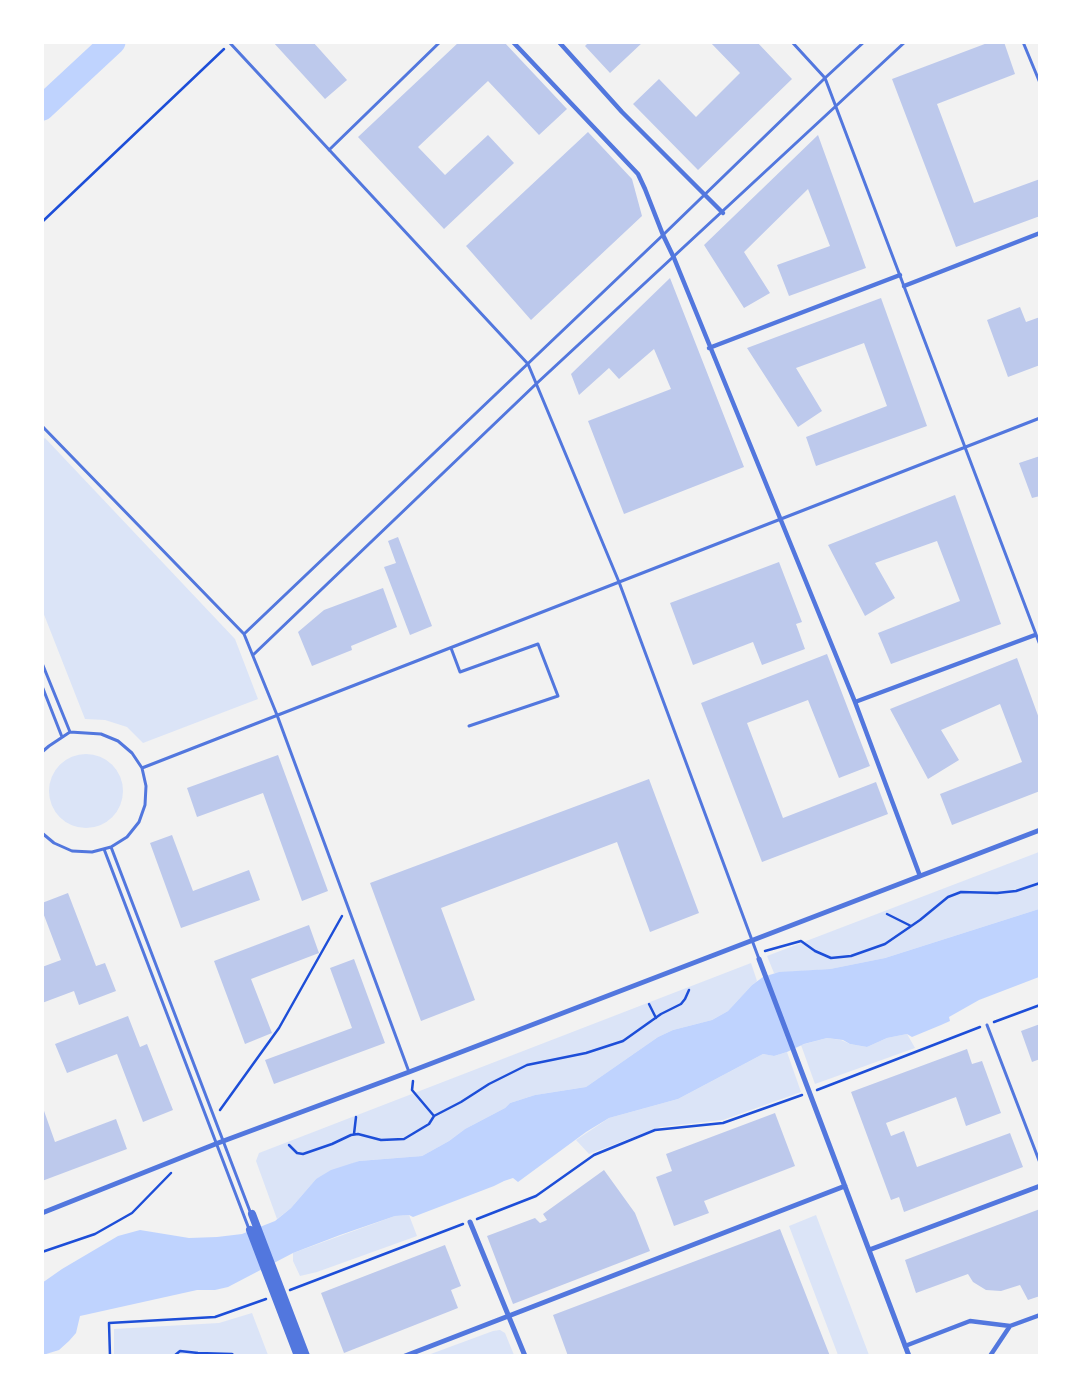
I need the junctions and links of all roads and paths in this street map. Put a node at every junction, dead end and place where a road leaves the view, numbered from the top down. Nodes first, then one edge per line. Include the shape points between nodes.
1 (440, 42) edge
2 (513, 42) edge
3 (559, 42) edge
4 (792, 42) edge
5 (864, 42) edge
6 (905, 42) edge
7 (1023, 42) edge
8 (230, 43) edge
9 (825, 78) junction
10 (1040, 83) edge
11 (836, 107) junction
12 (329, 150) junction
13 (705, 194) junction
14 (723, 212) junction
15 (42, 222) edge
16 (1040, 232) edge
17 (663, 235) junction
18 (674, 258) junction
19 (900, 275) junction
20 (904, 286) junction
21 (710, 348) junction
22 (528, 364) junction
23 (536, 384) junction
24 (1040, 418) edge
25 (42, 426) edge
26 (964, 448) junction
27 (781, 518) junction
28 (619, 582) junction
29 (244, 634) junction
30 (1035, 635) junction
31 (1040, 645) edge
32 (451, 648) junction
33 (252, 655) junction
34 (42, 662) edge
35 (42, 686) edge
36 (855, 702) junction
37 (277, 716) junction
38 (469, 726) dead end
39 (70, 732) junction
40 (62, 737) junction
41 (42, 752) edge
42 (142, 768) junction
43 (1040, 830) edge
44 (42, 833) edge
45 (111, 847) junction
46 (104, 849) junction
47 (920, 876) junction
48 (1040, 883) edge
49 (348, 906) junction
50 (887, 914) dead end
51 (911, 926) junction
52 (752, 941) junction
53 (756, 953) junction
54 (759, 960) joint
55 (689, 990) dead end
56 (649, 1004) dead end
57 (1040, 1005) edge
58 (656, 1018) junction
59 (987, 1025) junction
60 (409, 1072) junction
61 (811, 1092) junction
62 (434, 1116) junction
63 (214, 1117) junction
64 (356, 1117) dead end
65 (354, 1134) junction
66 (224, 1141) junction
67 (218, 1143) junction
68 (288, 1145) dead end
69 (1040, 1162) edge
70 (172, 1171) dead end
71 (845, 1186) junction
72 (1040, 1186) edge
73 (42, 1213) edge
74 (252, 1214) joint
75 (470, 1222) junction
76 (250, 1230) joint
77 (869, 1250) junction
78 (42, 1252) edge
79 (278, 1294) junction
80 (1040, 1315) edge
81 (509, 1316) junction
82 (1010, 1326) junction
83 (905, 1346) junction
84 (110, 1356) edge
85 (174, 1356) edge
86 (234, 1356) edge
87 (298, 1356) edge
88 (306, 1356) edge
89 (405, 1356) edge
90 (524, 1356) edge
91 (909, 1356) edge
92 (990, 1356) edge

1 - 12 lane
2 - 17 street via 638,174
3 - 13 street via 622,112
4 - 9 lane
5 - 9 lane
6 - 11 lane
7 - 10 lane
8 - 12 lane
8 - 15 path
9 - 11 lane
9 - 13 lane
11 - 14 lane
11 - 19 lane
12 - 22 lane
13 - 14 street
13 - 17 lane
14 - 18 lane
16 - 20 street
17 - 18 street
17 - 22 lane
18 - 21 street
18 - 23 lane
19 - 20 lane
19 - 21 street
20 - 26 lane
21 - 27 street
22 - 23 lane
22 - 29 lane
23 - 28 lane
23 - 33 lane
24 - 26 lane
25 - 29 lane
26 - 27 lane
26 - 30 lane
27 - 28 lane
27 - 36 street
28 - 32 lane
28 - 52 lane
29 - 33 lane
30 - 31 lane
30 - 36 street
32 - 37 lane
32 - 38 lane via 460,672 538,644 558,696
33 - 37 lane
34 - 39 lane
35 - 40 lane
36 - 47 street
37 - 42 lane
37 - 49 lane
39 - 40 lane
39 - 42 lane via 101,734 118,741
40 - 41 lane
42 - 45 lane via 146,786 145,805 139,822 127,837
43 - 47 street
44 - 46 lane via 72,851
45 - 46 lane
45 - 63 lane
46 - 67 lane
47 - 52 street
48 - 51 path via 1016,891 961,892 948,897
49 - 60 lane
49 - 63 path via 279,1028
50 - 51 path
51 - 53 path via 885,944 851,956 831,958 801,941
52 - 53 lane
52 - 60 street
53 - 54 lane
54 - 61 street
55 - 58 path via 681,1004
56 - 58 path
57 - 59 path
58 - 62 path via 613,1045 527,1065
59 - 61 path
59 - 69 lane
60 - 62 path via 412,1090
60 - 66 street
61 - 71 street
61 - 75 path via 723,1123 655,1130 594,1156 536,1196
62 - 65 path via 429,1124 404,1139 382,1140
63 - 66 lane
64 - 65 path
65 - 68 path via 303,1154
66 - 67 street
66 - 74 lane
67 - 73 street
67 - 76 lane
70 - 78 path via 132,1213 95,1234
71 - 77 street
71 - 81 street
72 - 77 street
74 - 79 street via 277,1280
75 - 79 path
75 - 81 street
76 - 79 street
77 - 83 street
79 - 84 path via 215,1317 109,1323
79 - 87 street
79 - 88 street
80 - 82 street
81 - 89 street
81 - 90 street
82 - 83 street via 970,1321
82 - 92 street
83 - 91 street
85 - 86 path via 180,1351

